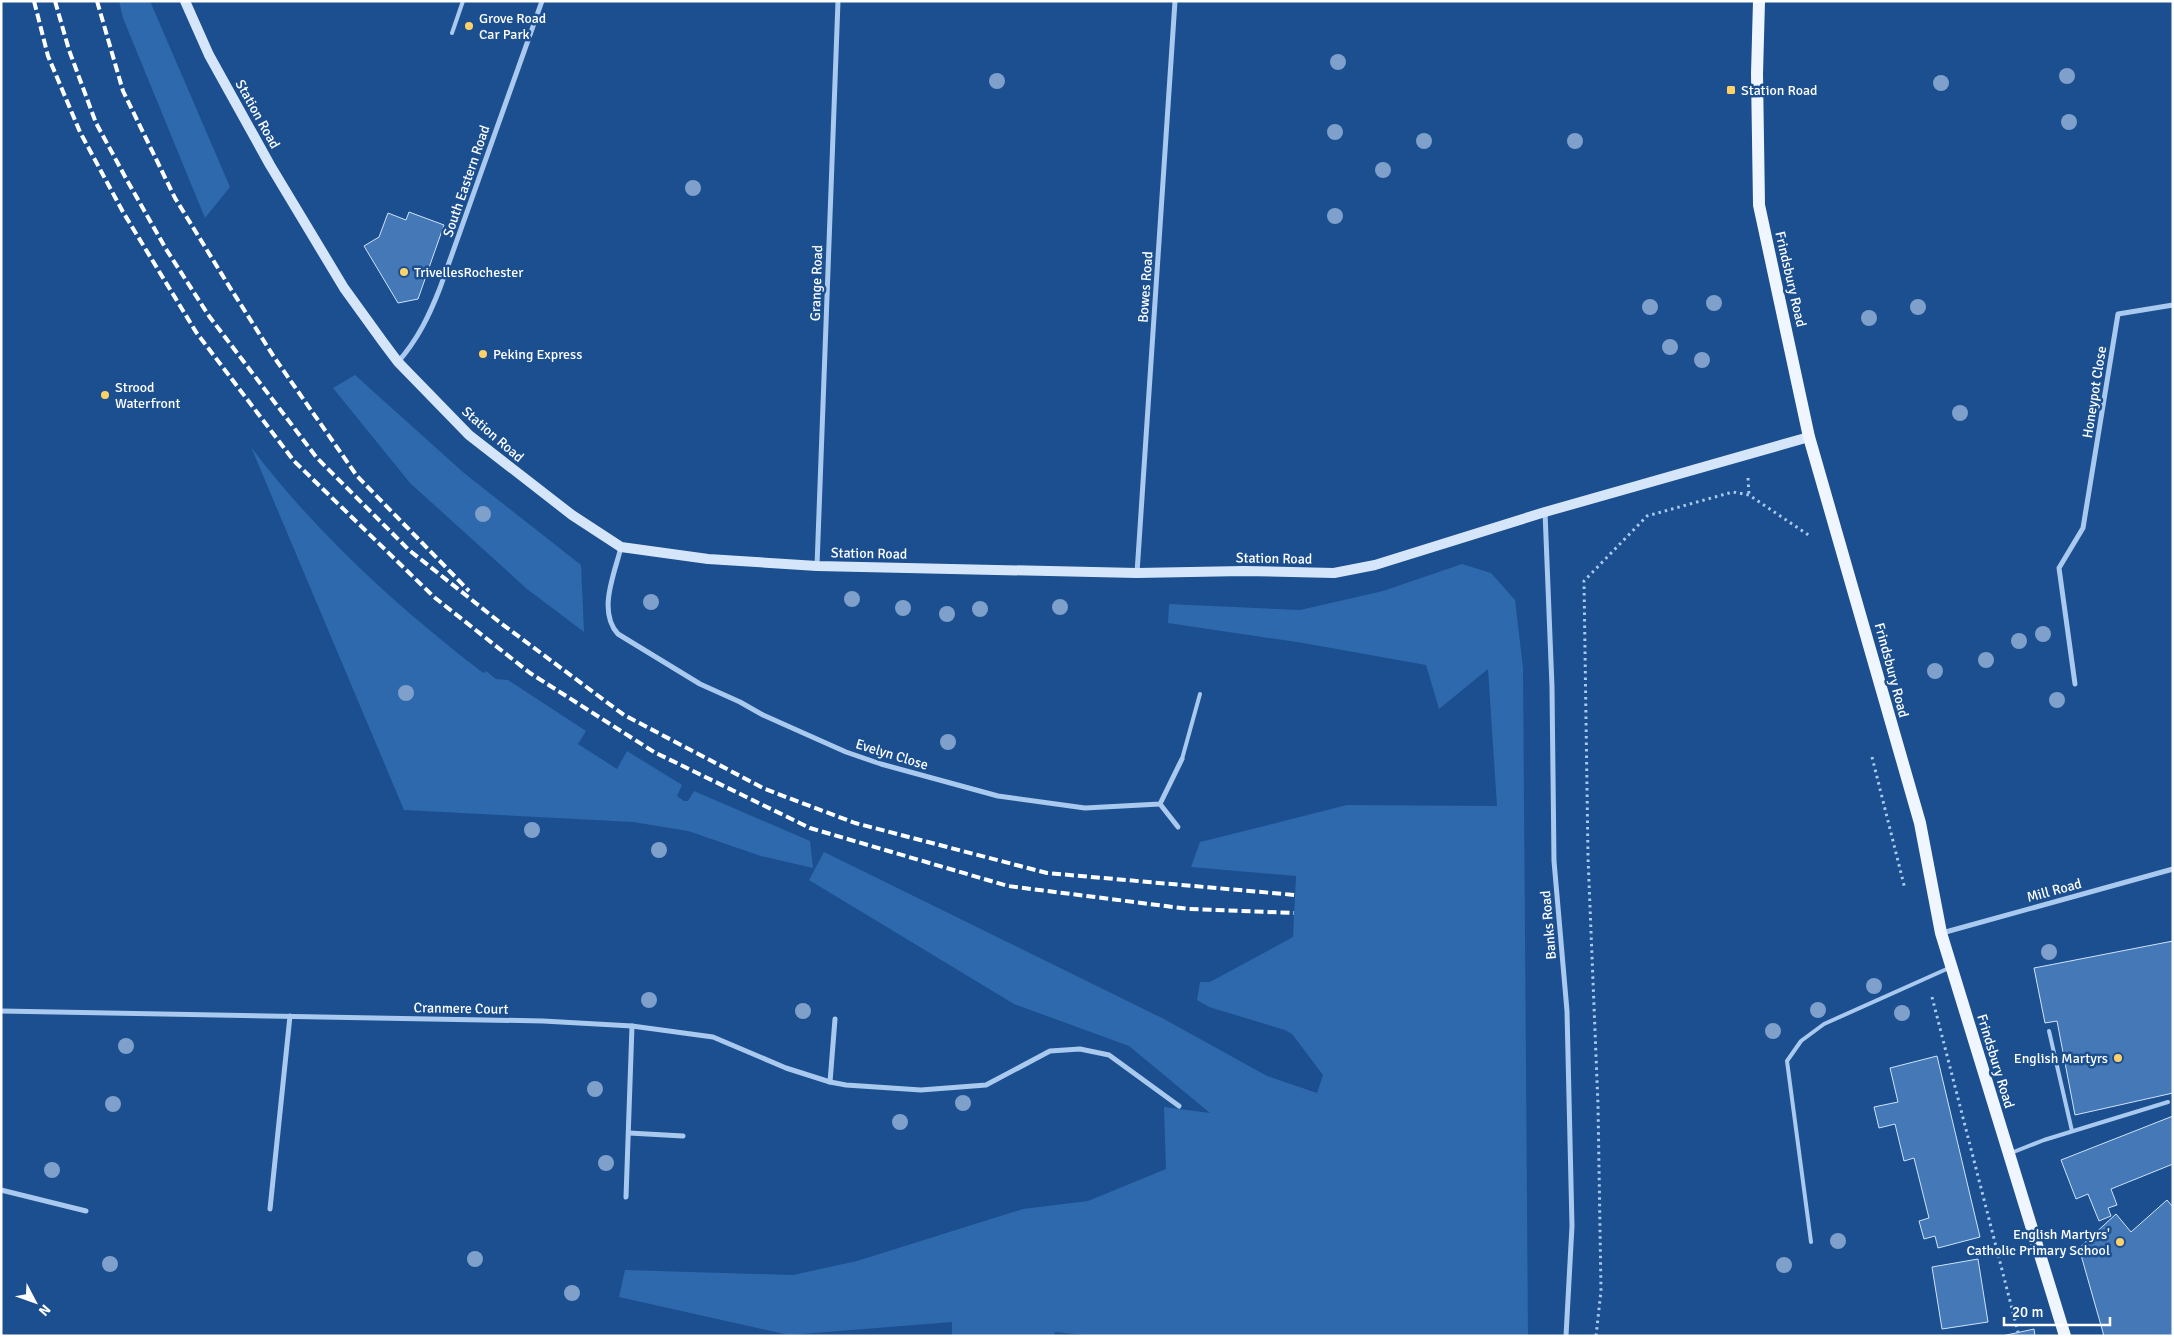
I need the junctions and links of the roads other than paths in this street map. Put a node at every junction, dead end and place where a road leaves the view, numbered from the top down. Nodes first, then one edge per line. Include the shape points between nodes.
1 (185, 1) edge
2 (463, 1) edge
3 (542, 1) edge
4 (838, 1) edge
5 (1175, 1) edge
6 (1759, 1) edge
7 (452, 34) dead end
8 (2173, 305) edge
9 (398, 362) junction
10 (1809, 437) junction
11 (1545, 512) junction
12 (621, 547) junction
13 (817, 566) junction
14 (1137, 573) junction
15 (2075, 684) dead end
16 (1200, 694) dead end
17 (1182, 759) joint
18 (1160, 804) junction
19 (1178, 827) dead end
20 (2173, 869) edge
21 (1940, 933) junction
22 (1951, 967) junction
23 (1, 1011) edge
24 (290, 1016) junction
25 (835, 1019) dead end
26 (632, 1026) junction
27 (2049, 1031) dead end
28 (830, 1082) junction
29 (2168, 1102) dead end
30 (1179, 1106) dead end
31 (2072, 1131) junction
32 (629, 1133) junction
33 (683, 1136) dead end
34 (2009, 1154) junction
35 (1, 1190) edge
36 (626, 1197) dead end
37 (270, 1209) dead end
38 (86, 1211) dead end
39 (1812, 1242) dead end
40 (1566, 1336) edge
41 (2065, 1336) edge

1 - 9 main road, Station Road via 209,55 313,238 353,302
2 - 7 lane
3 - 9 street, South Eastern Road via 428,318 415,342
4 - 13 street, Grange Road
5 - 14 street, Bowes Road
6 - 10 main road, Frindsbury Road via 1759,205
8 - 15 street, Honeypot Close via 2118,314 2083,528 2058,568
9 - 12 main road, Station Road via 469,435 572,515
10 - 11 main road, Station Road
10 - 21 main road, Frindsbury Road via 1920,823
11 - 14 main road, Station Road via 1375,565 1334,573
11 - 40 street, Banks Road via 1554,861 1567,1011 1572,1226
12 - 13 main road, Station Road via 708,559
12 - 18 street, Evelyn Close via 608,600 613,628 628,641 700,684 769,718 866,760 998,796 1085,808
13 - 14 main road, Station Road
16 - 17 lane
17 - 18 street
18 - 19 street
20 - 21 street, Mill Road
21 - 22 main road, Frindsbury Road
22 - 34 main road, Frindsbury Road
22 - 39 lane via 1824,1024 1801,1041 1787,1061
23 - 24 street, Cranmere Court
24 - 26 street, Cranmere Court
24 - 37 street
25 - 28 street
26 - 28 street, Cranmere Court via 713,1037 786,1068
26 - 32 street
27 - 31 lane
28 - 30 street, Cranmere Court via 921,1090 986,1085 1050,1051 1080,1049 1109,1055
29 - 31 lane
31 - 34 lane
32 - 33 street
32 - 36 street
34 - 41 main road, Frindsbury Road
35 - 38 street

